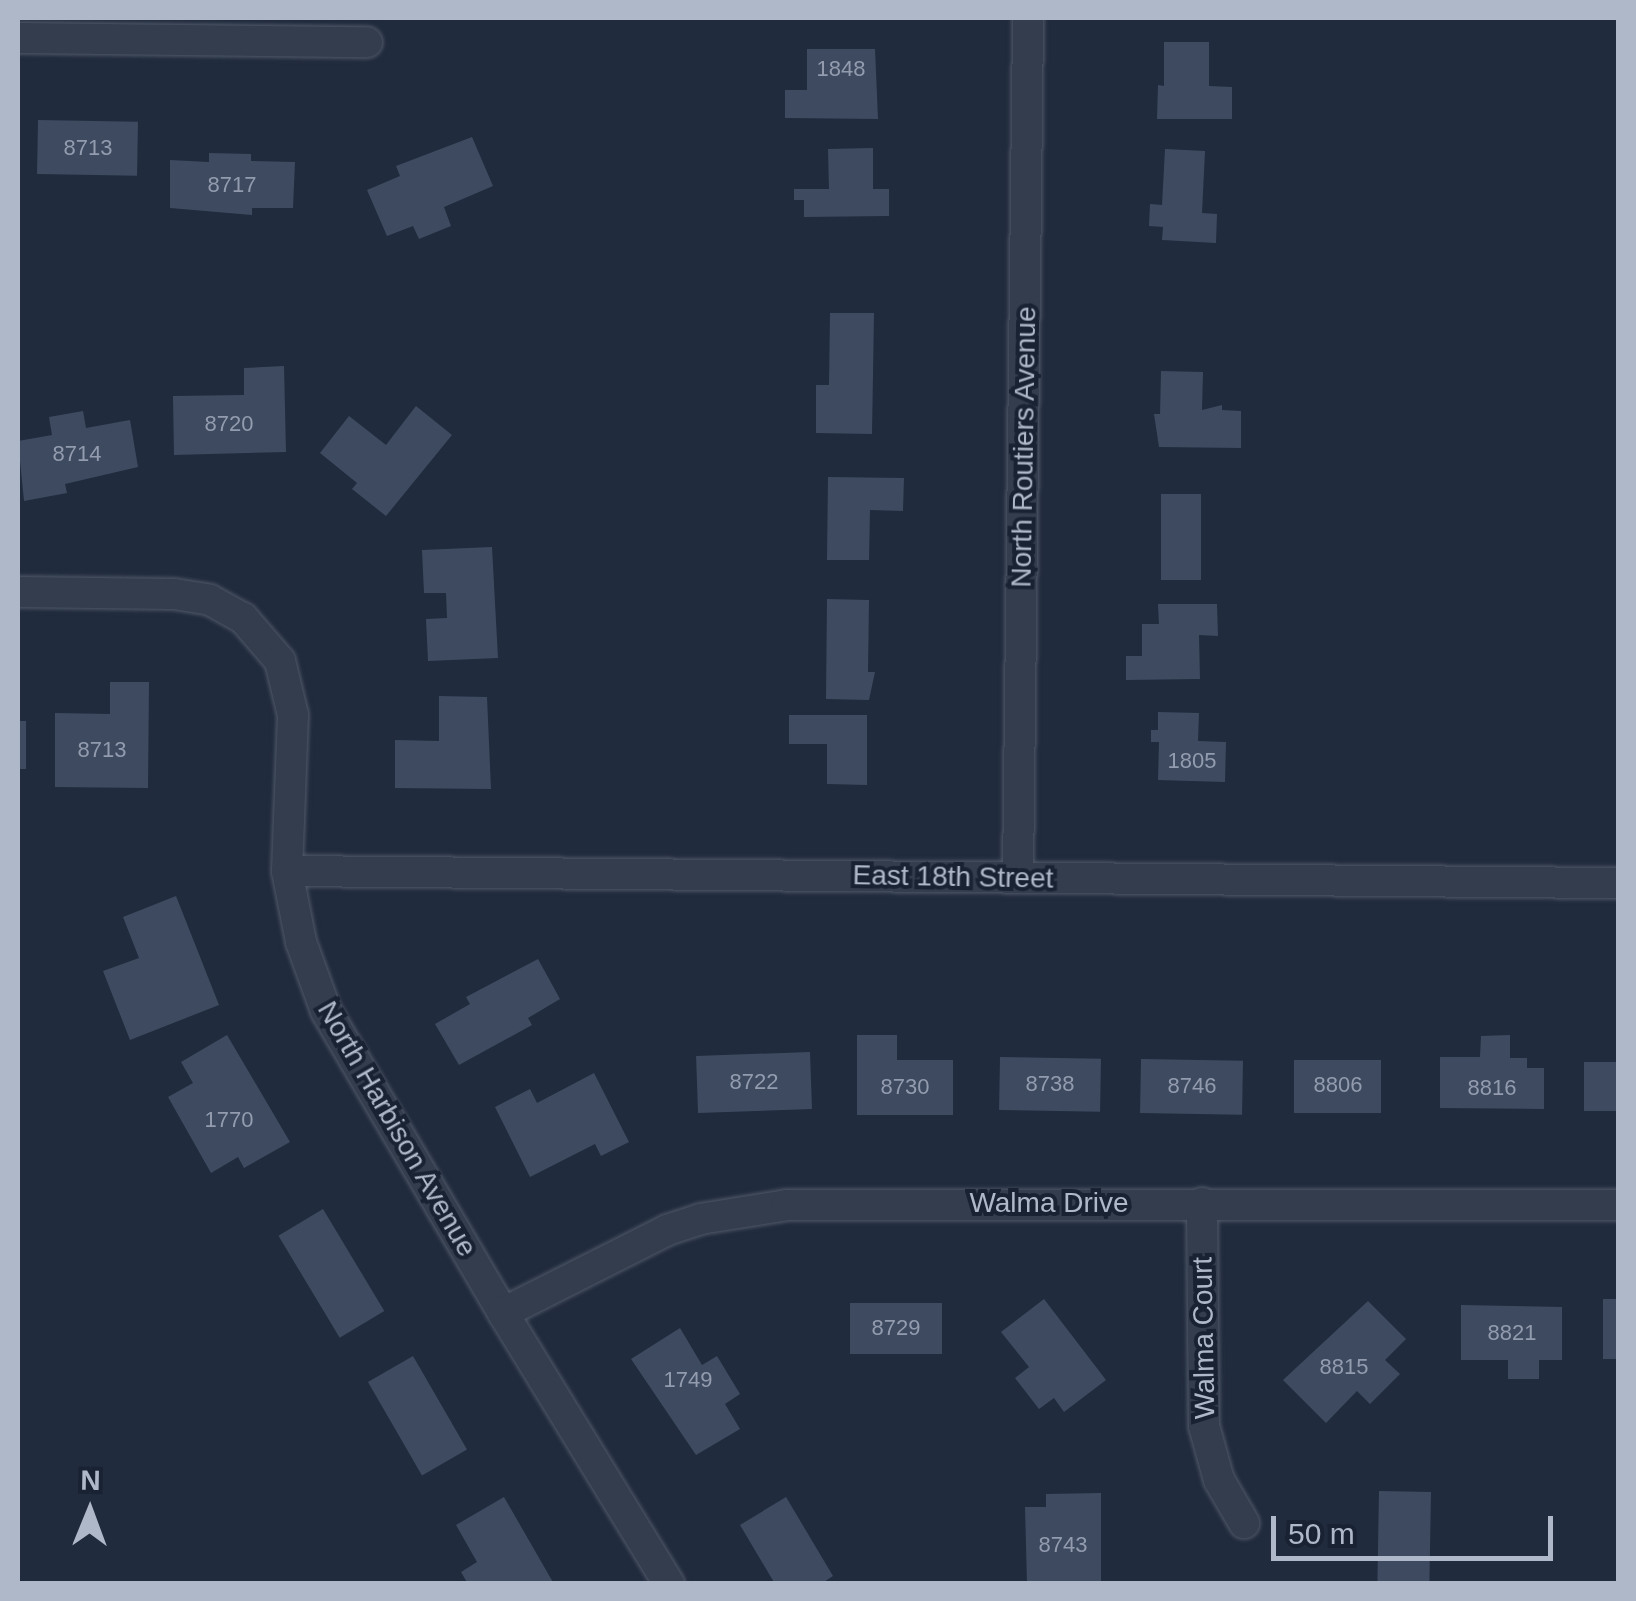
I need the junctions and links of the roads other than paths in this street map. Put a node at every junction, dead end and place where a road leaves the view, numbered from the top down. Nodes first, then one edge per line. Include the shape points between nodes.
1 (1028, 18) edge
2 (18, 38) edge
3 (366, 42) dead end
4 (18, 592) edge
5 (287, 871) junction
6 (1018, 878) junction
7 (1618, 883) edge
8 (1202, 1202) junction
9 (1618, 1204) edge
10 (503, 1313) junction
11 (1244, 1524) dead end
12 (670, 1584) edge

1 - 6 street, North Routiers Avenue
2 - 3 street
4 - 5 street, North Harbison Avenue via 174,594 210,600 243,618 287,679 293,716
5 - 6 street, East 18th Street
5 - 10 street, North Harbison Avenue via 302,942 334,1028
6 - 7 street, East 18th Street
8 - 9 street, Walma Drive
8 - 10 street, Walma Drive via 822,1203 735,1212 634,1243
8 - 11 street, Walma Court via 1204,1426 1218,1480
10 - 12 street, North Harbison Avenue

